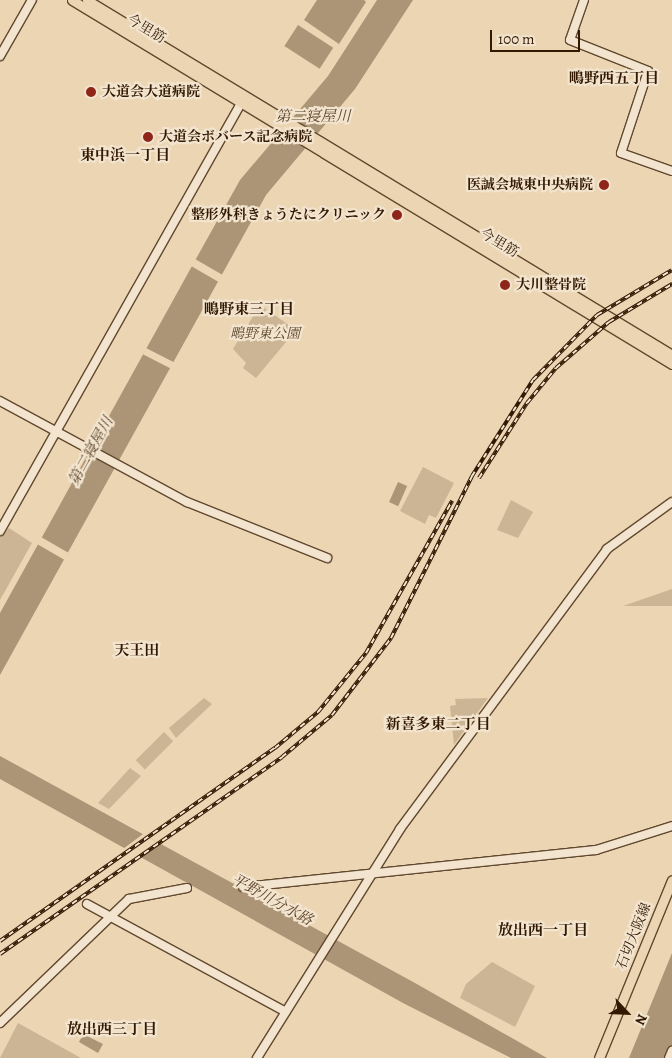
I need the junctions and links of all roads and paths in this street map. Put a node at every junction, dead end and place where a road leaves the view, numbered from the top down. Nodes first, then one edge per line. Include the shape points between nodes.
1 (32, 0) edge
2 (72, 0) edge
3 (87, 0) edge
4 (584, 0) edge
5 (0, 56) edge
6 (242, 100) junction
7 (314, 142) junction
8 (672, 171) edge
9 (672, 355) edge
10 (672, 364) edge
11 (0, 401) edge
12 (55, 431) junction
13 (672, 502) edge
14 (0, 531) edge
15 (328, 558) dead end
16 (672, 826) edge
17 (373, 872) junction
18 (672, 880) edge
19 (243, 887) dead end
20 (187, 888) dead end
21 (87, 904) dead end
22 (109, 916) junction
23 (286, 1012) junction
24 (0, 1023) edge
25 (672, 1051) edge
26 (257, 1058) edge
27 (599, 1058) edge
28 (669, 1058) edge

1 - 5 street
2 - 6 main road, 今里筋
3 - 6 main road, 今里筋
4 - 8 street via 570,40 648,71 621,153
6 - 7 main road, 今里筋
6 - 12 street
7 - 9 main road, 今里筋
7 - 10 main road, 今里筋
11 - 12 street
12 - 14 street
12 - 15 street via 222,518
13 - 17 street via 607,549 409,816
16 - 17 street via 596,850
17 - 19 street
17 - 23 street
18 - 27 main road, 石切大阪線
20 - 22 street via 128,899
21 - 22 street
22 - 23 street
22 - 24 street
23 - 26 street
25 - 28 street

